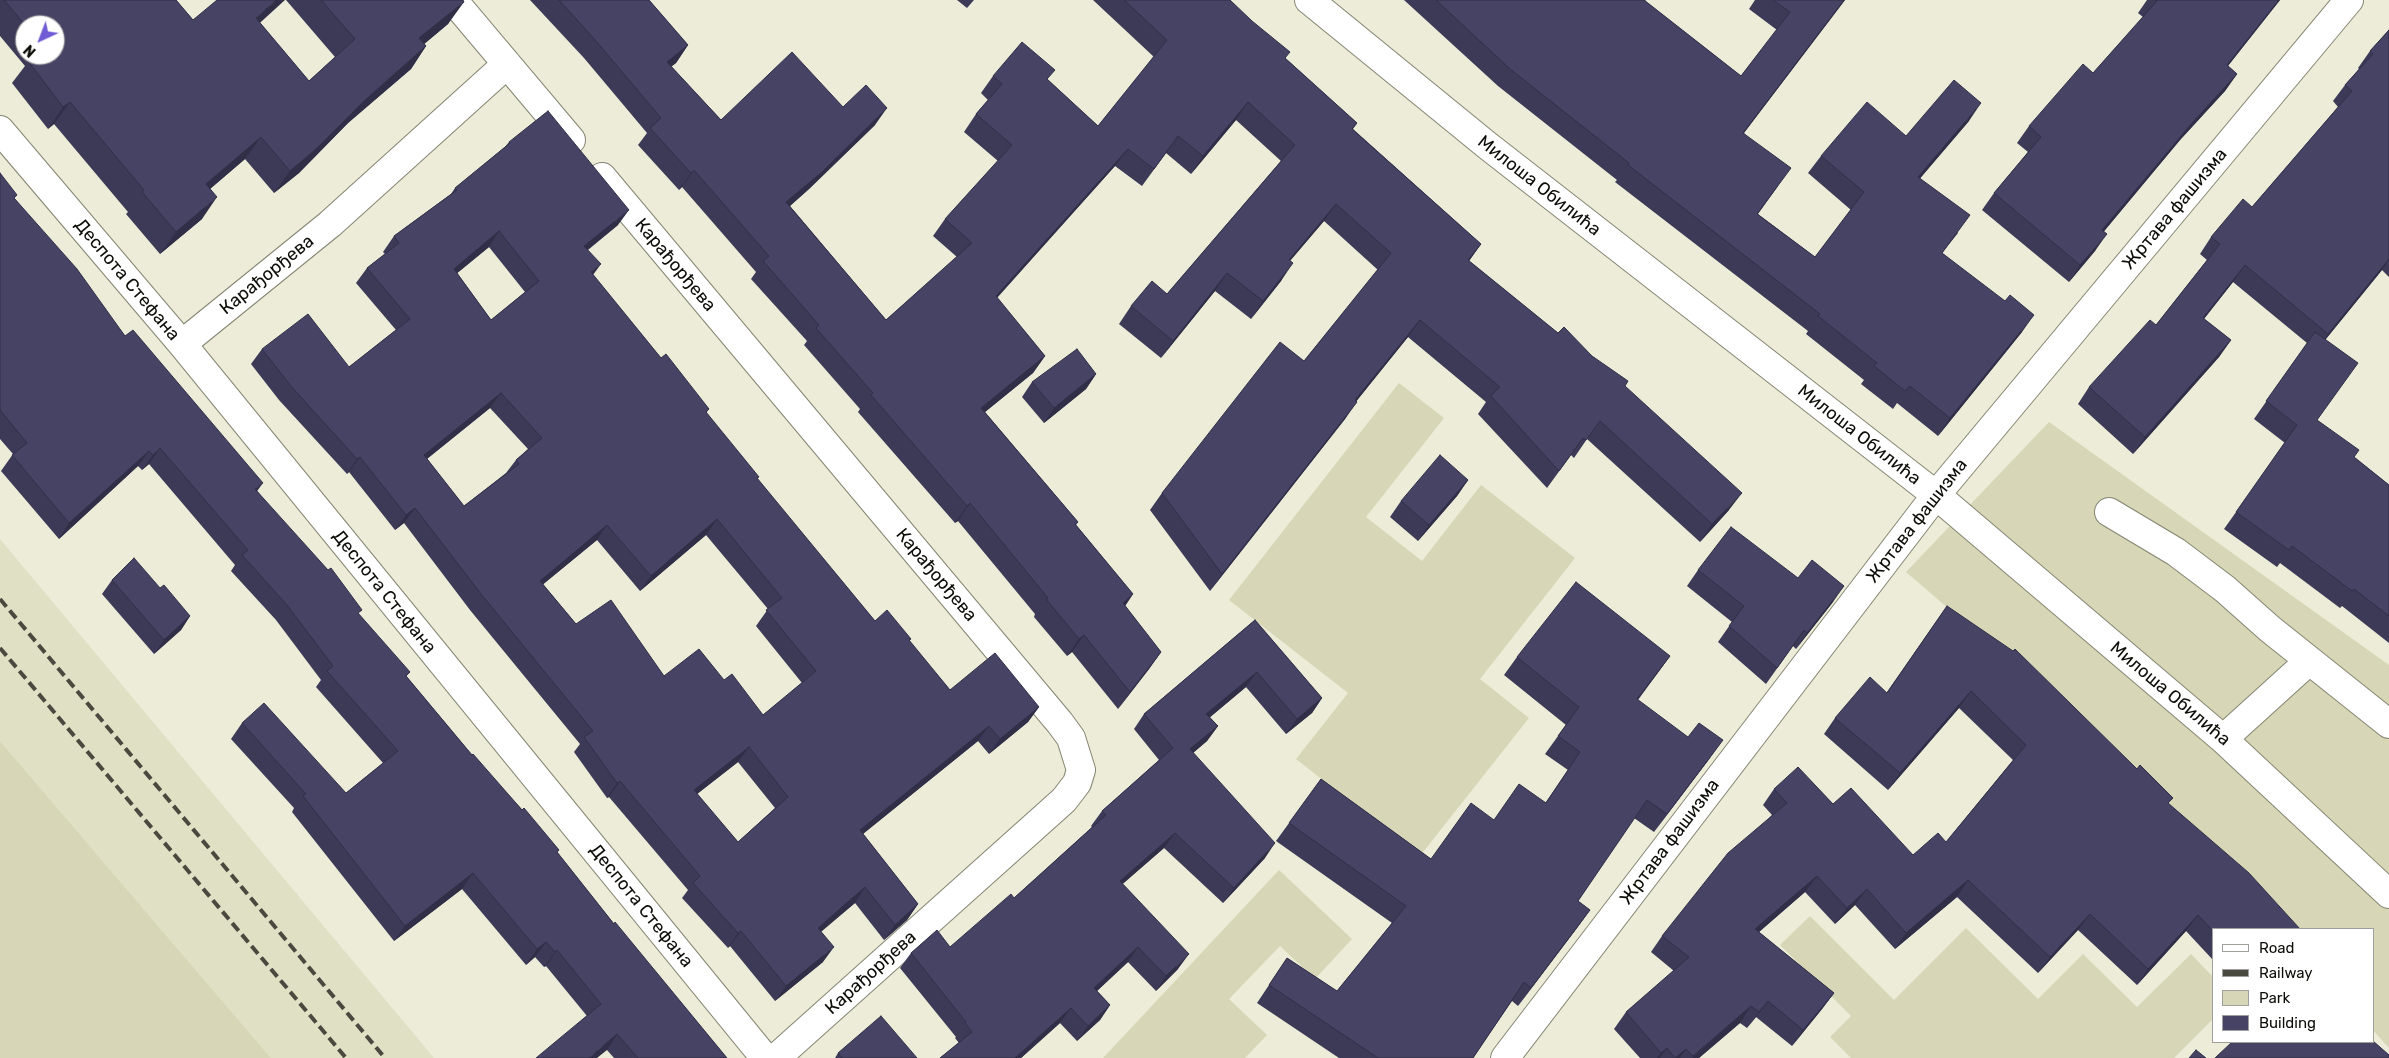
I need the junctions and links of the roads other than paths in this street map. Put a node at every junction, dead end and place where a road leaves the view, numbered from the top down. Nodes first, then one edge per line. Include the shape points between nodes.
1 (453, 0) edge
2 (1309, 0) edge
3 (2349, 0) edge
4 (507, 64) junction
5 (0, 130) edge
6 (182, 344) junction
7 (1936, 496) junction
8 (2109, 512) dead end
9 (2309, 661) junction
10 (2389, 724) edge
11 (2223, 739) junction
12 (2389, 894) edge
13 (765, 1058) edge
14 (776, 1058) edge
15 (1505, 1058) edge

1 - 4 street, Карађорђева
2 - 7 street, Милоша Обилића via 1488,146
3 - 7 street, Жртава фашизма
4 - 6 street, Карађорђева via 330,224
4 - 14 street, Карађорђева via 1060,723 1077,753 1081,770 1077,783 1064,800
5 - 6 street, Деспота Стефана
6 - 13 street, Деспота Стефана
7 - 11 street, Милоша Обилића
7 - 15 street, Жртава фашизма
8 - 9 street via 2176,552
9 - 10 street
9 - 11 street
11 - 12 street, Милоша Обилића

